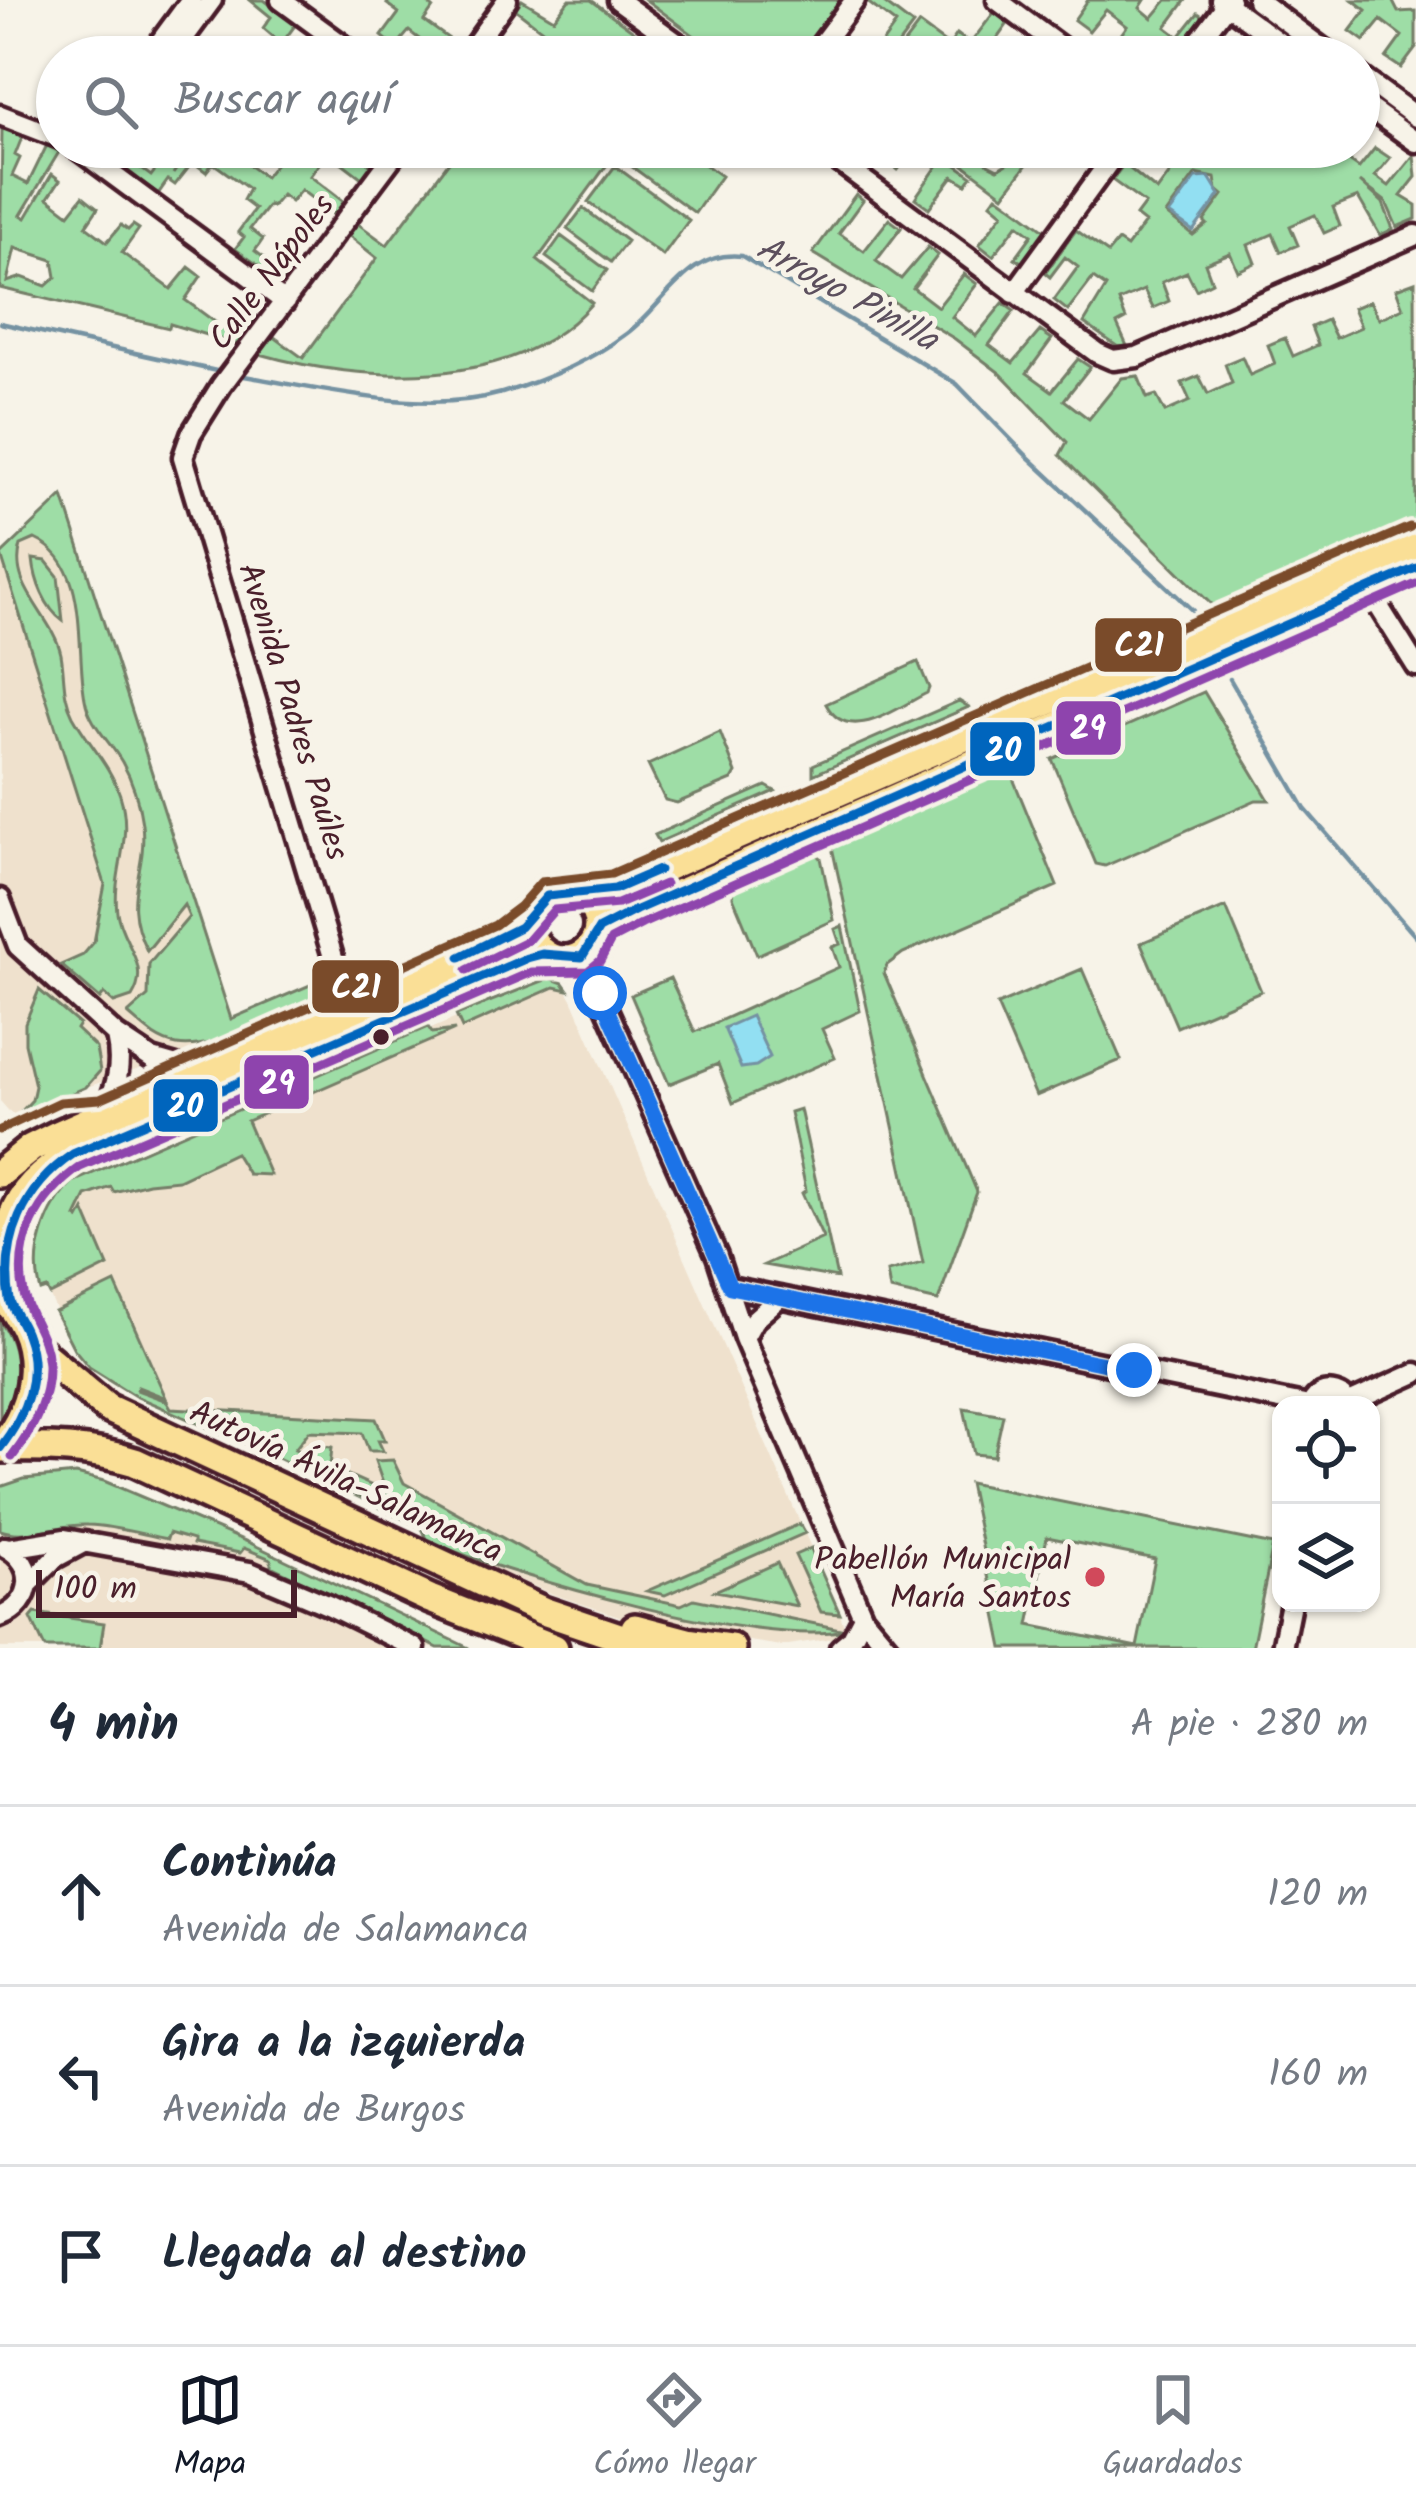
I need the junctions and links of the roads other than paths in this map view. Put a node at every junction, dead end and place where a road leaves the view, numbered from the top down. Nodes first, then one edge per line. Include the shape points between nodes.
1 (191, 0) edge
2 (212, 0) edge
3 (281, 0) edge
4 (507, 0) edge
5 (618, 0) edge
6 (855, 0) edge
7 (997, 0) edge
8 (1257, 0) edge
9 (1226, 2) edge
10 (164, 36) edge
11 (185, 36) edge
12 (330, 36) edge
13 (481, 36) edge
14 (667, 36) edge
15 (828, 36) edge
16 (1046, 36) edge
17 (1202, 36) edge
18 (1271, 36) edge
19 (1306, 36) edge
20 (1380, 90) edge
21 (0, 115) edge
22 (1380, 116) edge
23 (1416, 117) edge
24 (36, 129) edge
25 (1416, 142) edge
26 (110, 168) edge
27 (384, 168) edge
28 (847, 168) edge
29 (1105, 168) edge
30 (1416, 236) edge
31 (1014, 293) junction
32 (285, 302) junction
33 (191, 434) joint
34 (1416, 541) edge
35 (1416, 568) edge
36 (1368, 589) junction
37 (1416, 666) edge
38 (578, 894) junction
39 (0, 899) edge
40 (531, 917) junction
41 (599, 929) junction
42 (543, 954) junction
43 (583, 956) junction
44 (347, 1007) junction
45 (116, 1035) junction
46 (200, 1073) junction
47 (104, 1114) junction
48 (0, 1173) edge
49 (730, 1287) junction
50 (780, 1297) junction
51 (5, 1299) edge
52 (744, 1338) junction
53 (31, 1344) junction
54 (1416, 1373) edge
55 (1365, 1396) edge
56 (1272, 1398) edge
57 (0, 1448) edge
58 (86, 1542) junction
59 (5, 1547) edge
60 (343, 1558) junction
61 (29, 1585) junction
62 (509, 1594) junction
63 (1289, 1612) edge
64 (0, 1617) edge
65 (863, 1617) junction
66 (415, 1648) edge
67 (504, 1648) edge
68 (554, 1648) edge
69 (652, 1648) edge
70 (731, 1648) edge
71 (840, 1648) edge
72 (890, 1648) edge
73 (1282, 1648) edge

1 - 10 street
2 - 11 street
3 - 12 street
4 - 13 street
5 - 14 street
6 - 15 street
7 - 16 street
8 - 19 street
9 - 17 street
9 - 18 street
20 - 23 street
21 - 24 street
22 - 25 street
26 - 32 street
27 - 32 street, Calle Nápoles
28 - 31 street
29 - 31 street
30 - 31 street via 1125,360 1096,353
32 - 33 street, Calle Nápoles
33 - 44 street, Avenida Padres Paúles via 184,457 189,482
34 - 38 highway via 615,889
35 - 36 highway
36 - 37 street
36 - 41 highway
38 - 40 highway via 547,896
38 - 41 highway
39 - 45 street via 18,946
40 - 42 highway
40 - 44 highway via 503,938
41 - 43 highway
42 - 43 highway
42 - 51 highway via 50,1167 9,1222
43 - 49 street
44 - 46 highway
45 - 46 street via 152,1059
45 - 47 street via 120,1076
46 - 47 highway
47 - 48 highway via 31,1148
49 - 50 street
49 - 52 street
50 - 52 street
50 - 56 street
51 - 53 highway
52 - 65 street
53 - 57 highway via 29,1401
53 - 62 highway, Autovía Ávila-Salamanca via 107,1408
54 - 55 street
57 - 60 highway via 97,1450
58 - 59 street
58 - 61 street
58 - 66 street via 261,1574
59 - 61 street via 28,1570
60 - 67 highway via 420,1611
60 - 68 highway
61 - 64 street via 25,1599
62 - 69 highway, Autovía Ávila-Salamanca
62 - 70 highway
63 - 73 street
65 - 71 street
65 - 72 street

